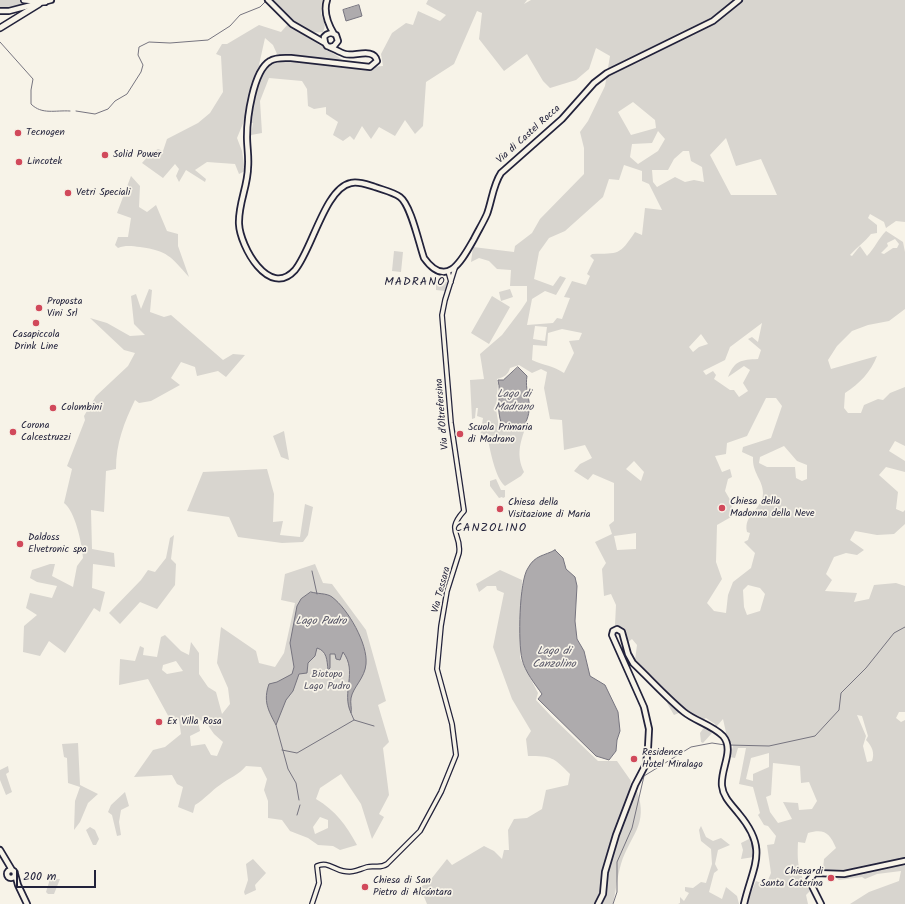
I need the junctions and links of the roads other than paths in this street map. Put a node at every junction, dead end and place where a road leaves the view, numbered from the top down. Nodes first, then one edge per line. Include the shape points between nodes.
1 (24, 0) edge
2 (51, 0) edge
3 (327, 0) edge
4 (739, 0) edge
5 (269, 1) edge
6 (45, 2) junction
7 (39, 4) junction
8 (0, 11) edge
9 (0, 28) edge
10 (330, 28) junction
11 (334, 34) junction
12 (326, 35) junction
13 (314, 38) junction
14 (325, 43) junction
15 (336, 44) junction
16 (330, 47) junction
17 (339, 51) junction
18 (456, 268) junction
19 (448, 271) junction
20 (451, 282) junction
21 (459, 516) joint
22 (0, 850) edge
23 (0, 856) edge
24 (905, 861) edge
25 (11, 874) junction
26 (27, 904) edge
27 (312, 904) edge
28 (598, 904) edge
29 (744, 904) edge
30 (821, 904) edge

1 - 6 highway
2 - 6 main road
3 - 10 main road via 325,12
4 - 18 main road, Via di Castel Rocca via 713,21 606,73 594,83 562,119 501,173 496,180 486,216
5 - 13 main road via 292,24
6 - 7 main road
7 - 8 main road
7 - 9 highway
10 - 11 main road
10 - 12 main road
11 - 12 main road
11 - 15 main road via 338,38
12 - 13 main road
12 - 14 main road
13 - 14 main road
14 - 16 main road
15 - 16 main road
15 - 17 main road
16 - 17 main road
17 - 19 main road via 352,55 370,53 376,61 370,67 278,58 270,61 260,71 248,120 248,168 239,213 239,226 244,242 257,266 266,275 287,275 295,270 335,195 345,185 357,182 404,200 424,258 434,269
18 - 19 main road
18 - 20 street, Via d'Oltrefersina
19 - 20 street
20 - 21 street, Via d'Oltrefersina via 442,316 451,423 464,511
21 - 27 street, Via Tessara via 454,531 460,548 441,626 437,670 449,709 456,746 454,763 420,831 388,864 382,867 367,866 352,872 342,871 328,864 317,866 319,883
22 - 25 main road
23 - 25 main road
24 - 30 main road via 844,874 815,873 809,880
25 - 26 main road
28 - 29 main road via 603,894 605,872 636,783 643,770 649,730 647,716 612,638 615,630 622,632 633,663 684,712 719,733 727,745 722,789 727,800 750,827 757,848 753,877

